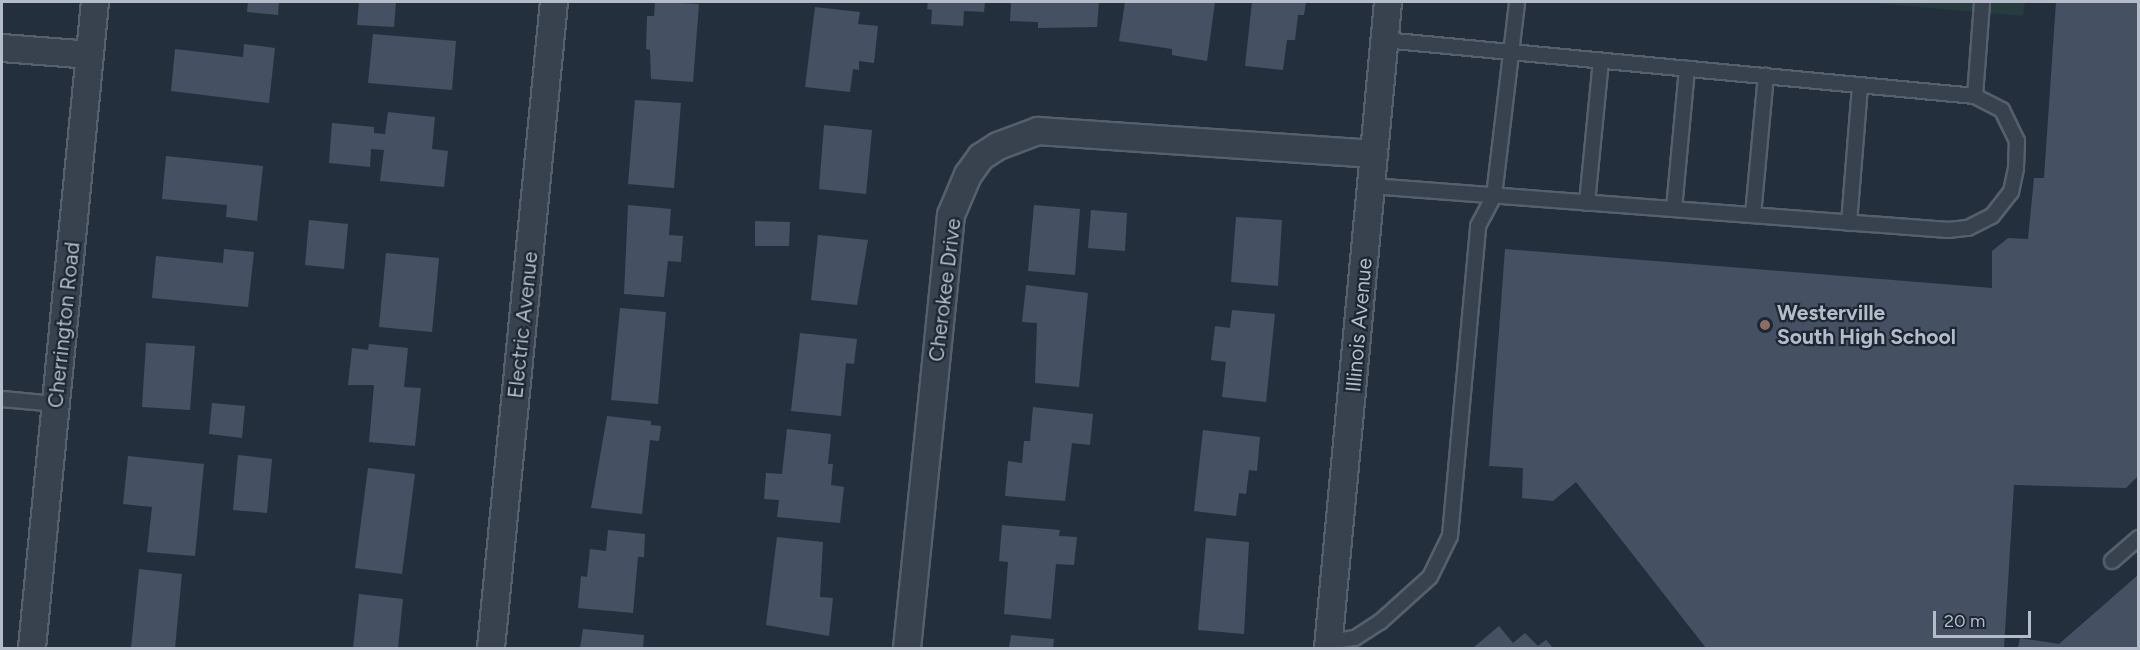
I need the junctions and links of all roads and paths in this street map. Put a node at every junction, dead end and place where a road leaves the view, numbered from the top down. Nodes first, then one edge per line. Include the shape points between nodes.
1 (95, 2) edge
2 (554, 2) edge
3 (1388, 2) edge
4 (1516, 2) edge
5 (1982, 2) edge
6 (1384, 40) junction
7 (2, 48) edge
8 (1511, 52) junction
9 (90, 55) junction
10 (1601, 61) junction
11 (1688, 69) junction
12 (1766, 76) junction
13 (1860, 85) junction
14 (1975, 96) junction
15 (1374, 154) junction
16 (1371, 186) junction
17 (1494, 196) junction
18 (1587, 203) junction
19 (1674, 209) junction
20 (1753, 215) junction
21 (1849, 223) junction
22 (2, 399) edge
23 (56, 404) junction
24 (2139, 537) edge
25 (2112, 561) dead end
26 (1329, 645) edge
27 (32, 648) edge
28 (491, 648) edge
29 (907, 648) edge

1 - 9 street, Cherrington Road
2 - 28 street, Electric Avenue
3 - 6 street, Illinois Avenue
4 - 8 lane
5 - 14 lane
6 - 8 lane
6 - 15 street, Illinois Avenue
7 - 9 street
8 - 10 lane
8 - 17 lane
9 - 23 street, Cherrington Road
10 - 11 lane
10 - 18 lane
11 - 12 lane
11 - 19 lane
12 - 13 lane
12 - 20 lane
13 - 14 lane
13 - 21 lane
14 - 21 lane via 2002,110 2017,141 2011,192 1992,216 1968,228 1948,230
15 - 16 street, Illinois Avenue
15 - 29 street, Cherokee Drive via 1038,131 981,157 951,215
16 - 17 lane
16 - 26 street, Illinois Avenue
17 - 18 lane
17 - 26 lane via 1478,226 1450,536 1430,577 1380,622 1355,638
18 - 19 lane
19 - 20 lane
20 - 21 lane
22 - 23 lane
23 - 27 street, Cherrington Road
24 - 25 lane

